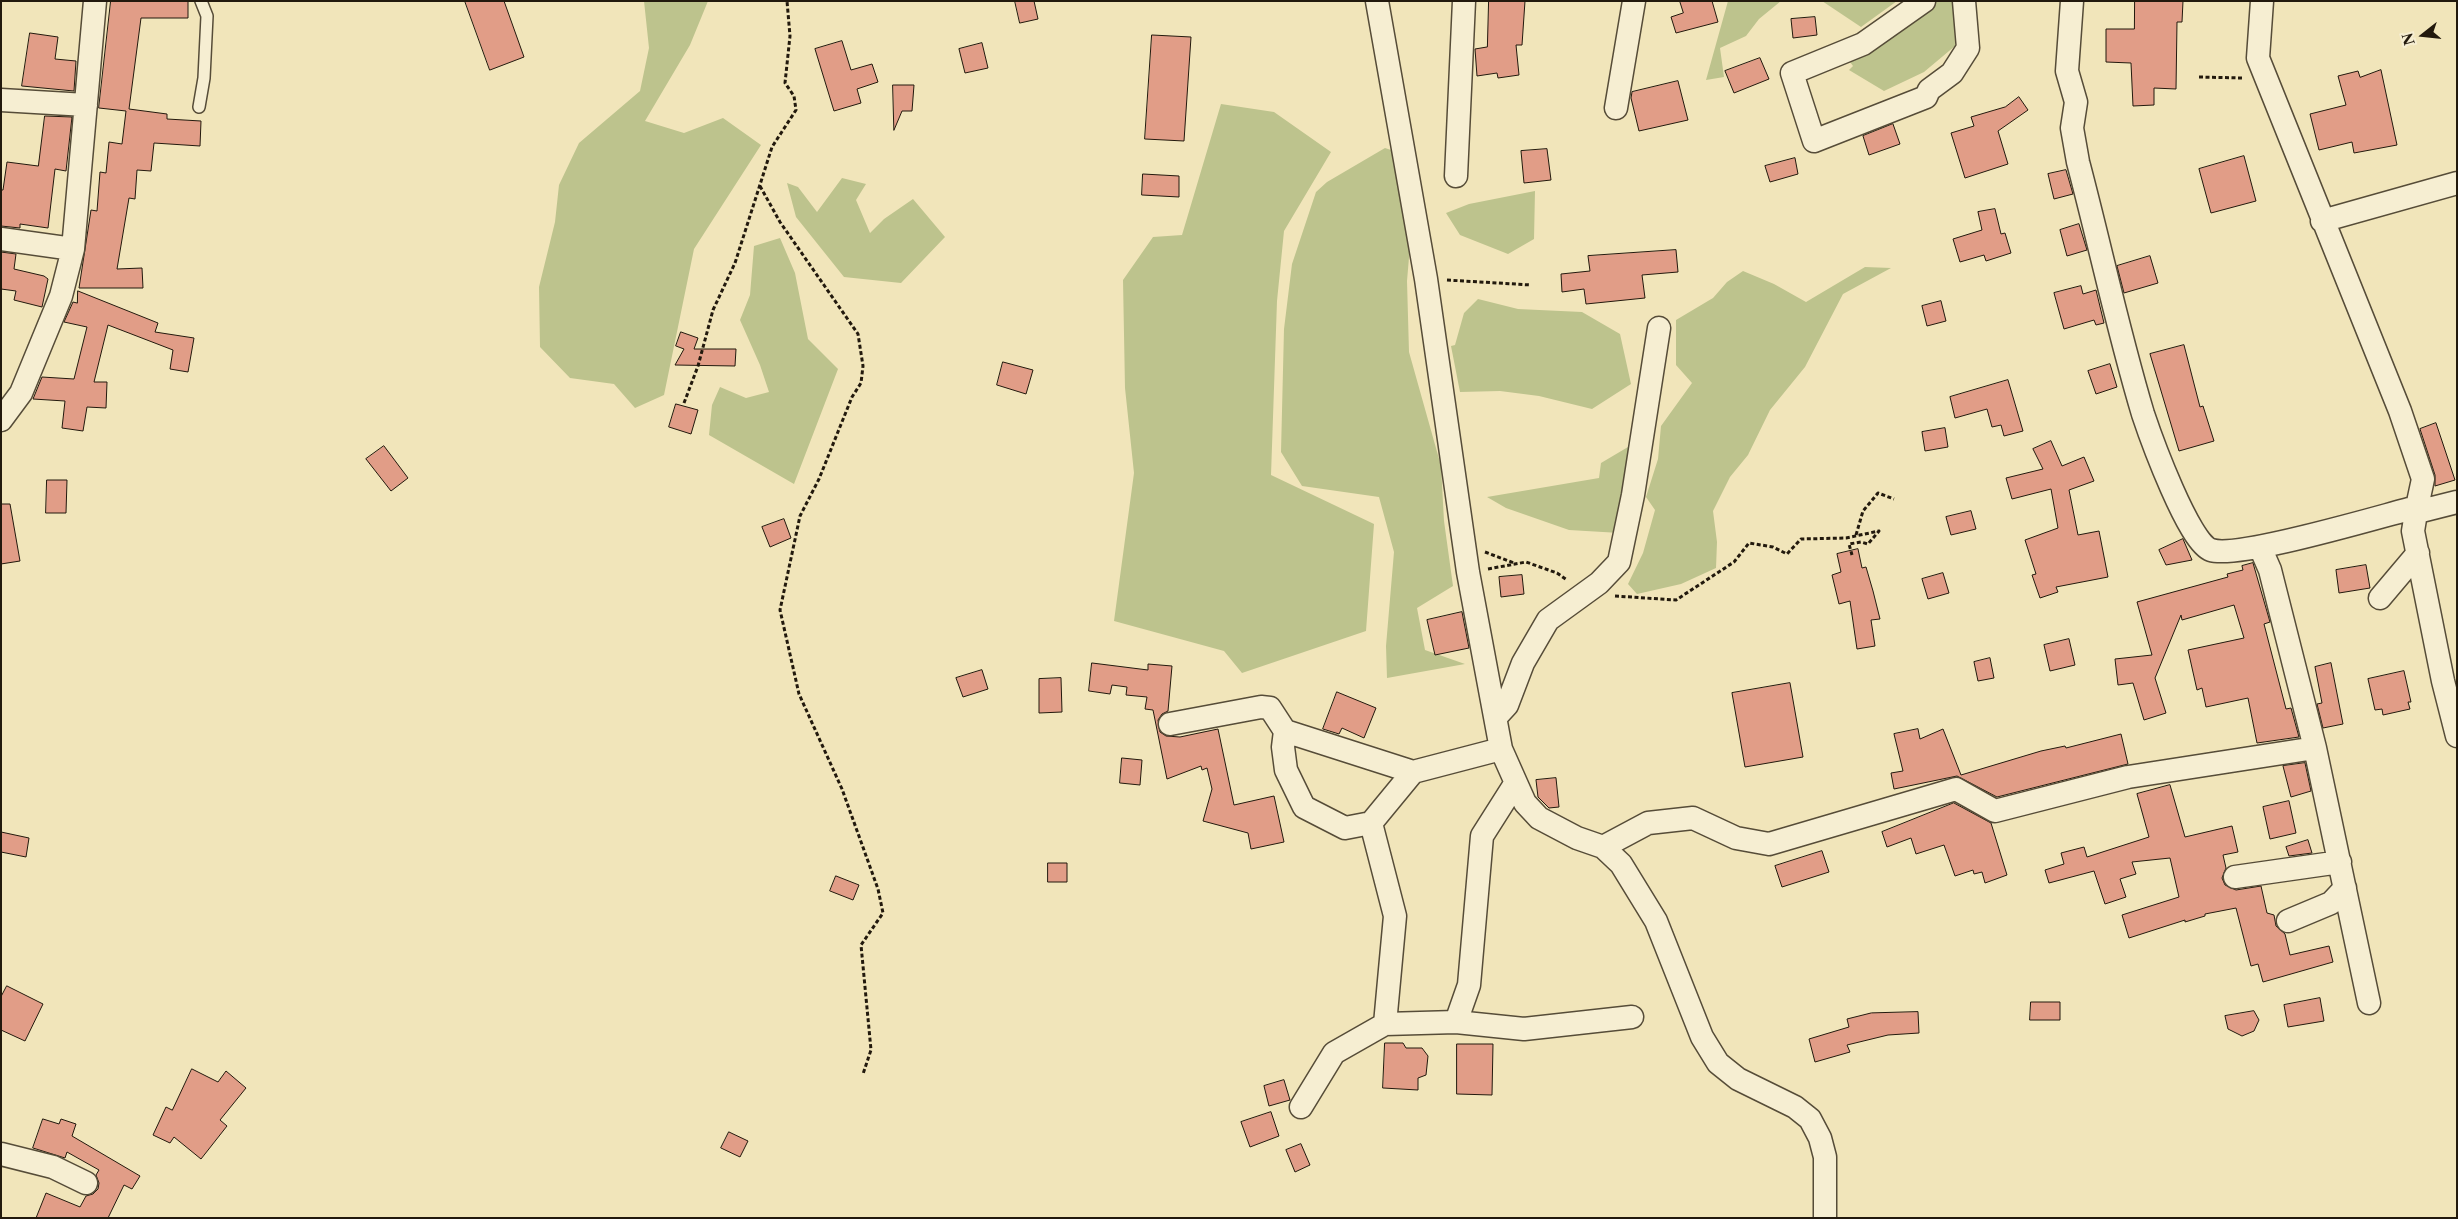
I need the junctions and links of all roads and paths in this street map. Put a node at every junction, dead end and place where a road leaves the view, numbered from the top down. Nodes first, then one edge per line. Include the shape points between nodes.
1 (95, 1) edge
2 (201, 1) edge
3 (787, 1) edge
4 (1377, 1) edge
5 (1464, 1) edge
6 (1634, 1) edge
7 (1924, 1) edge
8 (1964, 1) edge
9 (2072, 1) edge
10 (2262, 1) edge
11 (2199, 77) dead end
12 (2266, 78) junction
13 (1, 100) edge
14 (86, 105) junction
15 (199, 107) dead end
16 (1616, 108) dead end
17 (1456, 176) dead end
18 (2457, 183) edge
19 (760, 186) junction
20 (2322, 221) junction
21 (1, 239) edge
22 (73, 249) junction
23 (1426, 279) junction
24 (1531, 285) dead end
25 (1659, 328) dead end
26 (684, 403) dead end
27 (1, 420) edge
28 (1894, 499) dead end
29 (2457, 502) edge
30 (2417, 507) junction
31 (1856, 535) junction
32 (2260, 546) junction
33 (1483, 551) dead end
34 (2418, 553) junction
35 (1852, 555) dead end
36 (1516, 564) junction
37 (1468, 572) junction
38 (1590, 590) junction
39 (2380, 598) dead end
40 (1496, 718) junction
41 (1170, 724) dead end
42 (1285, 731) junction
43 (2457, 736) edge
44 (2315, 748) junction
45 (1501, 749) junction
46 (1413, 772) junction
47 (1515, 784) junction
48 (1371, 823) junction
49 (1603, 847) junction
50 (2340, 862) junction
51 (2235, 876) dead end
52 (2345, 888) junction
53 (2288, 921) dead end
54 (2369, 1003) dead end
55 (1632, 1017) dead end
56 (1456, 1022) junction
57 (1385, 1024) junction
58 (863, 1074) dead end
59 (1302, 1107) dead end
60 (1, 1154) edge
61 (86, 1183) dead end
62 (1825, 1218) edge

1 - 14 street
2 - 15 lane via 207,16
3 - 19 path via 790,36 784,83 794,96 796,110 772,147
4 - 23 street
5 - 17 street
6 - 16 street
7 - 8 street via 1863,44 1792,73 1814,141 1926,97 1929,90 1952,73 1968,48
9 - 32 street via 2067,71 2076,102 2072,128 2144,415 2185,518 2200,543 2211,550 2228,551
10 - 12 street via 2258,58
11 - 12 path
12 - 20 street
13 - 14 street
14 - 22 street
18 - 20 street
19 - 26 path via 735,263 713,310
19 - 58 path via 780,222 858,334 863,366 861,383 800,516 780,610 799,694 842,788 878,888 883,913 860,945 871,1050
20 - 30 street via 2400,411 2423,479
21 - 22 street
22 - 27 street via 61,296 22,393
23 - 24 path
23 - 37 street
25 - 38 street via 1633,495 1619,562
28 - 31 path via 1878,493 1863,511
29 - 30 street via 2421,511
30 - 32 street
30 - 34 street via 2414,532
31 - 35 path via 1879,531 1868,544 1849,544
31 - 38 path via 1801,539 1787,554 1773,547 1749,543 1734,562 1676,600 1624,597
32 - 44 street via 2270,570
33 - 36 path
34 - 39 street
34 - 43 street
36 - 37 path
36 - 38 path via 1526,562 1549,570
37 - 40 street
38 - 40 street via 1548,620 1524,663 1507,705
40 - 45 street
41 - 42 street via 1261,707 1270,708
42 - 46 street
42 - 48 street via 1286,770 1304,807 1345,828
44 - 49 street via 2128,777 1995,811 1956,789 1769,844 1736,838 1693,818 1648,823
44 - 50 street
45 - 46 street
45 - 47 street
46 - 48 street
47 - 49 street via 1525,803 1539,818
47 - 56 street via 1482,836 1469,985
48 - 57 street via 1395,916
49 - 62 street via 1620,864 1656,921 1702,1037 1718,1062 1738,1079 1795,1107 1810,1120 1820,1138 1825,1157
50 - 51 street
50 - 52 street
52 - 53 street via 2331,903
52 - 54 street
55 - 56 street via 1524,1029
56 - 57 street
57 - 59 street via 1334,1053
60 - 61 street via 46,1165

